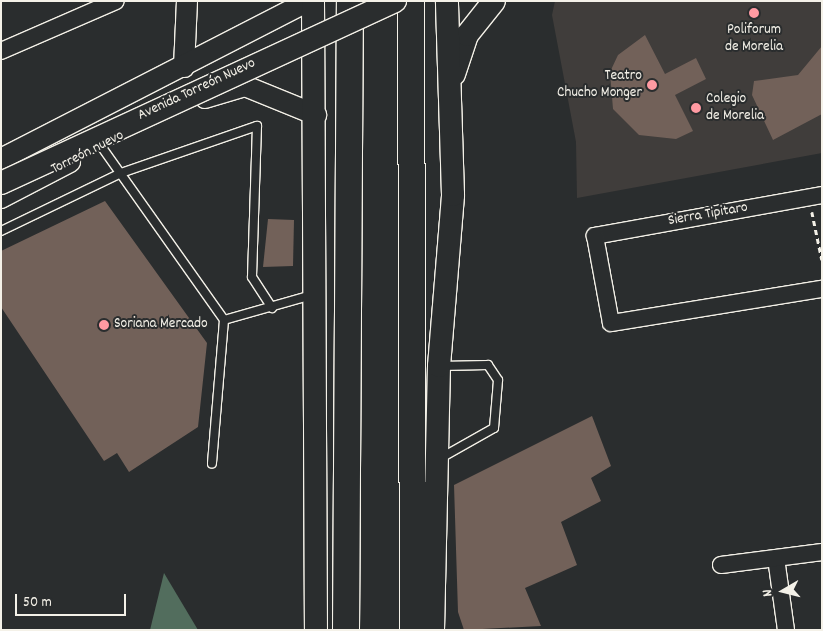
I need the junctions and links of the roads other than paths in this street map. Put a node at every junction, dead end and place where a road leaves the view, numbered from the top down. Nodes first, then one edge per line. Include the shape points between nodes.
1 (116, 1) edge
2 (187, 1) edge
3 (308, 1) edge
4 (313, 1) edge
5 (350, 1) edge
6 (362, 1) edge
7 (395, 1) edge
8 (411, 1) edge
9 (447, 1) edge
10 (494, 1) edge
11 (1, 51) edge
12 (184, 67) junction
13 (316, 115) junction
14 (102, 146) junction
15 (1, 159) edge
16 (1, 170) edge
17 (122, 173) junction
18 (1, 183) edge
19 (453, 195) junction
20 (815, 196) edge
21 (1, 198) edge
22 (1, 231) edge
23 (822, 289) edge
24 (316, 294) junction
25 (272, 308) junction
26 (224, 320) junction
27 (439, 366) junction
28 (438, 460) junction
29 (212, 464) dead end
30 (822, 552) edge
31 (776, 558) junction
32 (721, 565) dead end
33 (316, 630) edge
34 (346, 630) edge
35 (413, 630) edge
36 (433, 630) edge
37 (786, 630) edge

1 - 11 street
2 - 12 street
3 - 12 street
4 - 13 main road
5 - 34 highway
6 - 16 main road, Avenida Torreón Nuevo
7 - 18 main road, Avenida Torreón Nuevo, bridge
8 - 35 highway
9 - 19 main road
10 - 19 main road via 468,35 454,69
12 - 15 street
13 - 14 street, Torreón nuevo via 245,86 215,93
13 - 24 main road
14 - 17 lane
14 - 21 street, Torreón nuevo
17 - 22 lane
17 - 25 lane via 257,126 252,278
17 - 26 lane
19 - 27 main road
20 - 23 street, Sierra Tipitaro via 595,236 611,324
24 - 25 lane
24 - 33 main road
25 - 26 lane
26 - 29 lane
27 - 28 main road
27 - 28 lane via 488,365 495,371 498,388 494,428
28 - 36 main road
30 - 31 street
31 - 32 street
31 - 37 street

